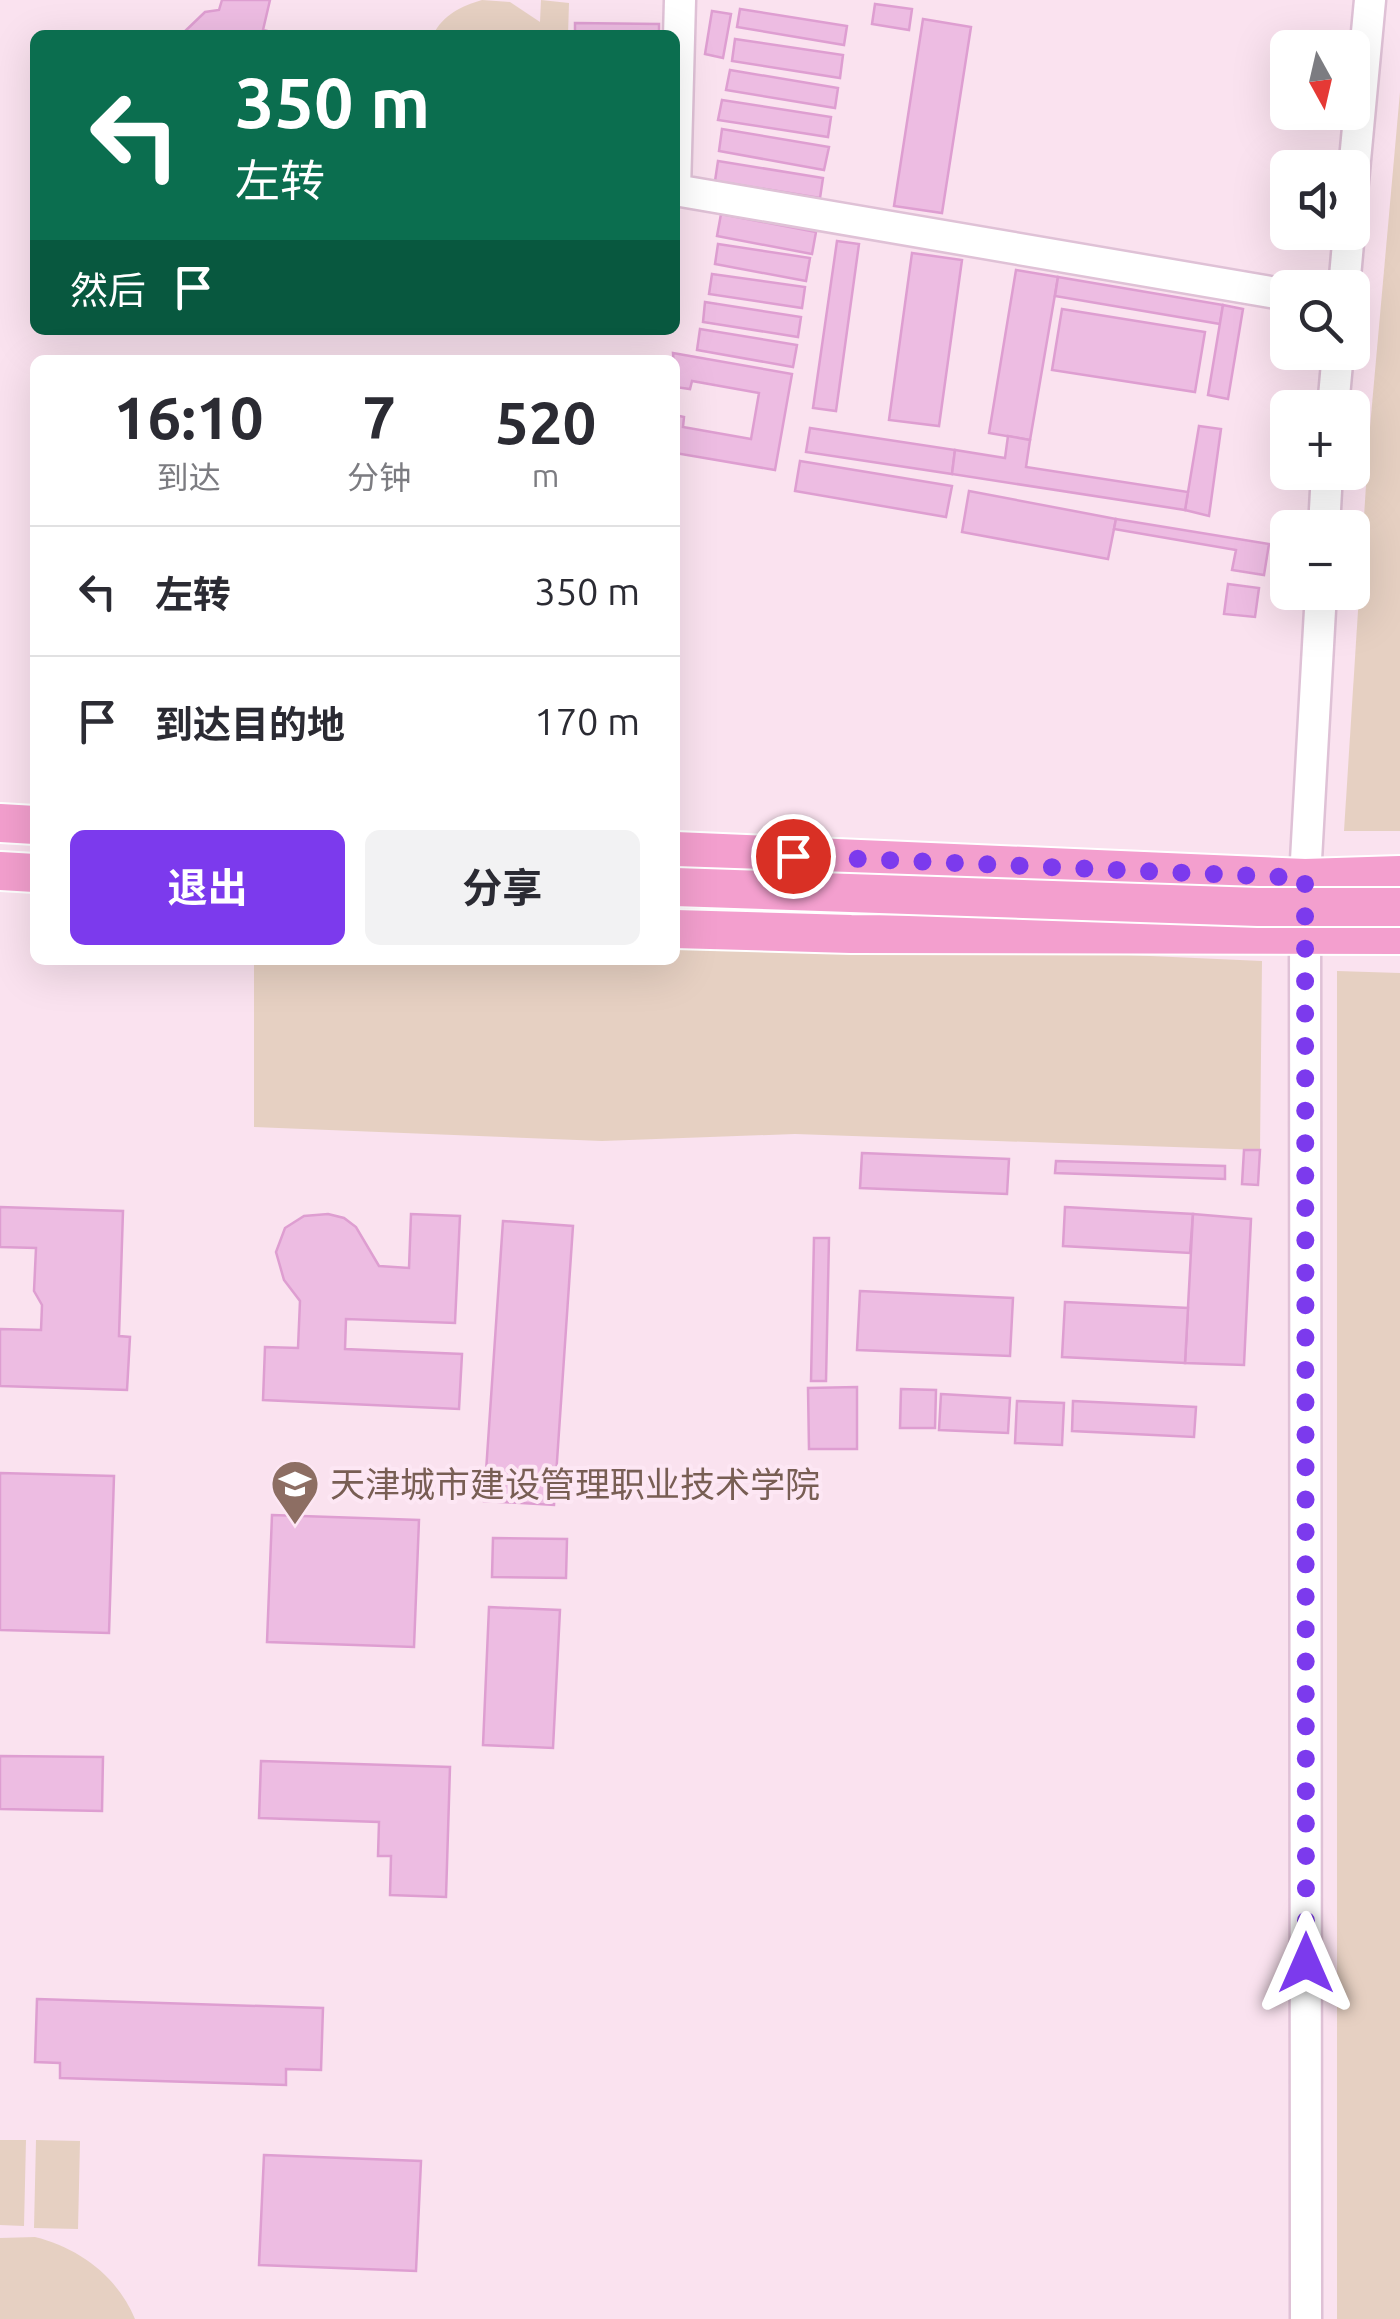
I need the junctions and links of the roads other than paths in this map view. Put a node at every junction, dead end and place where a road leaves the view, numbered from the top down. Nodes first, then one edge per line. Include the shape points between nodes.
1 (680, 0) edge
2 (1370, 0) edge
3 (679, 30) edge
4 (1356, 150) edge
5 (680, 191) edge
6 (1270, 292) edge
7 (1320, 610) edge
8 (0, 823) edge
9 (30, 825) edge
10 (680, 851) edge
11 (0, 870) edge
12 (30, 873) edge
13 (1400, 875) edge
14 (1305, 878) junction
15 (680, 887) edge
16 (1400, 907) edge
17 (680, 929) edge
18 (1305, 935) junction
19 (1400, 935) edge
20 (1306, 2319) edge

1 - 3 street
2 - 4 street
5 - 6 street
7 - 14 street
8 - 9 main road
10 - 14 main road
11 - 12 main road
13 - 14 main road
14 - 18 street
15 - 16 main road, bridge
17 - 18 main road
18 - 19 main road
18 - 20 street

